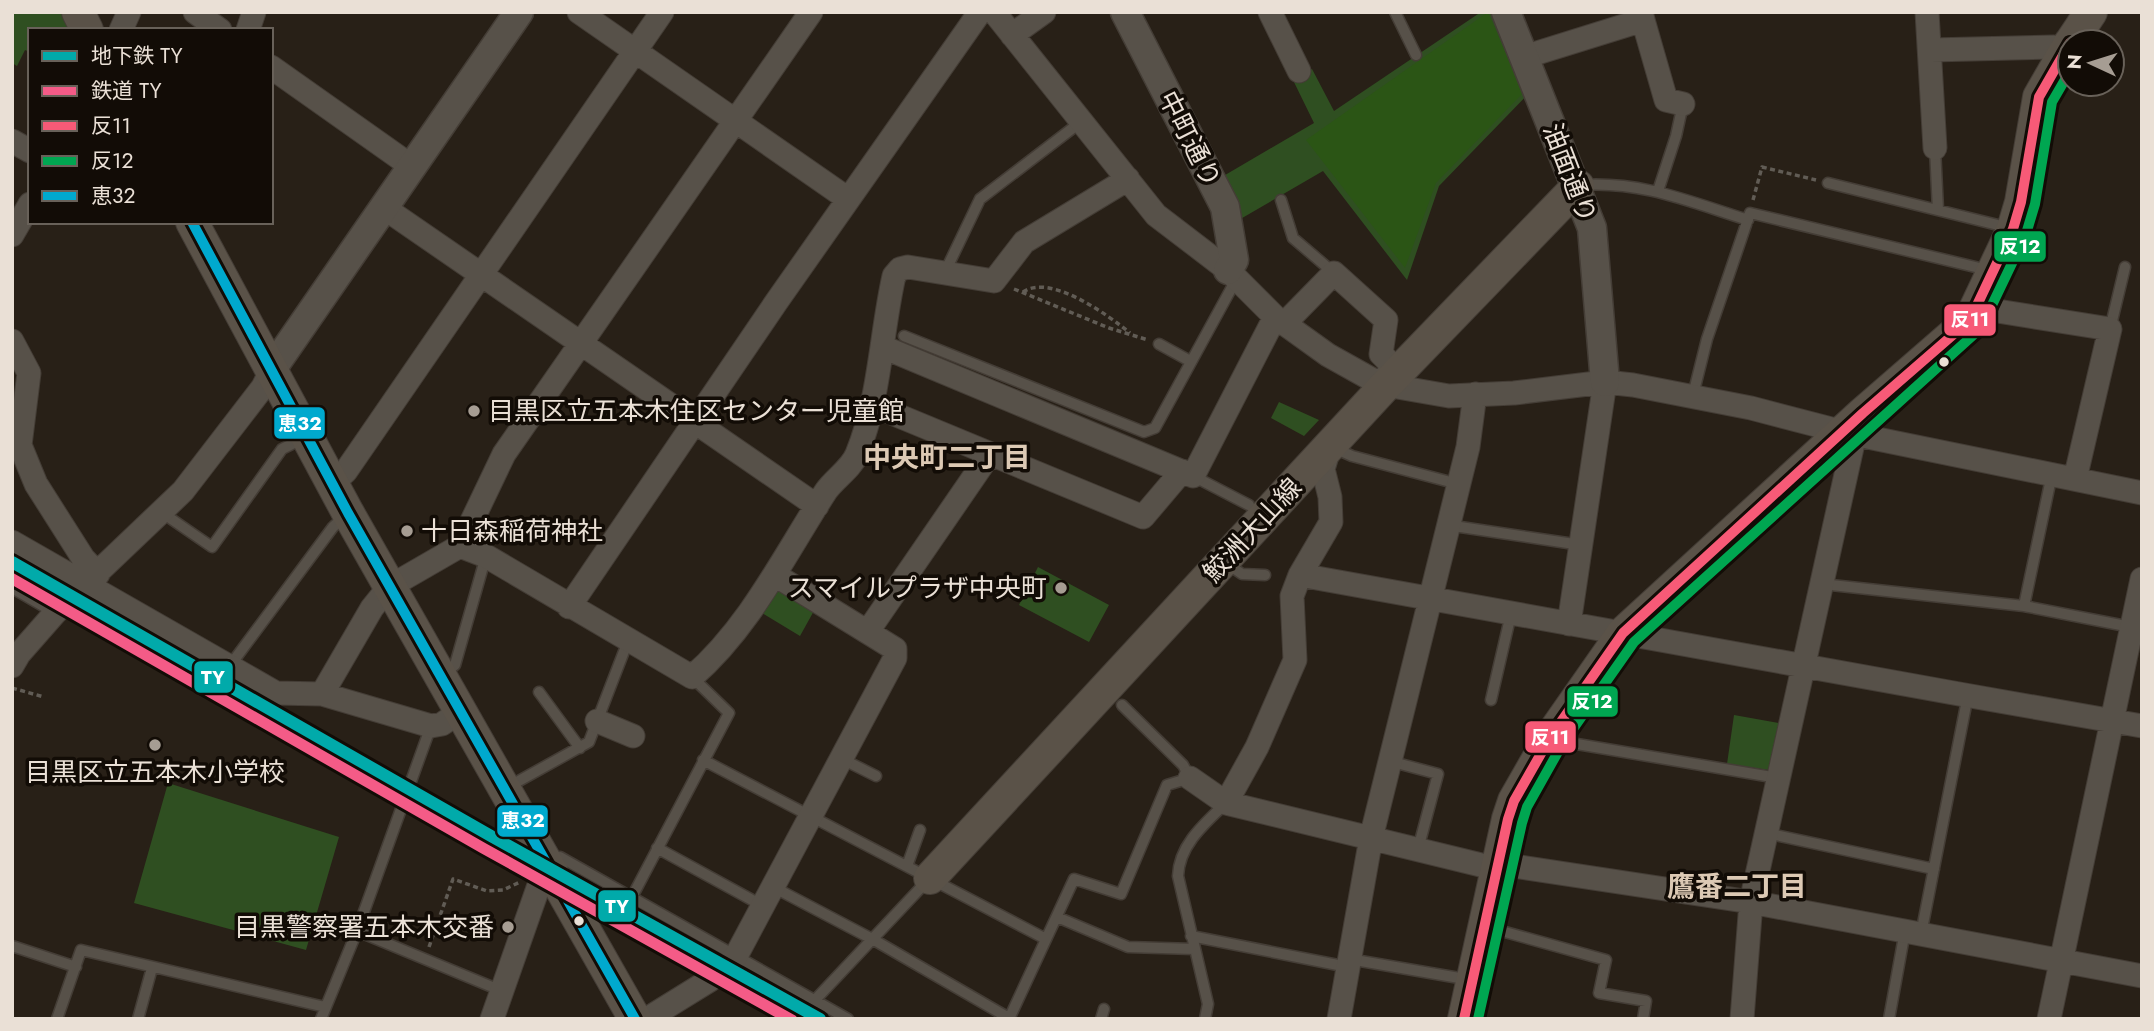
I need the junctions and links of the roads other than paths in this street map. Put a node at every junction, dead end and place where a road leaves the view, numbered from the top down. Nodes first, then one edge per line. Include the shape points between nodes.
1 (78, 12) edge
2 (129, 12) edge
3 (195, 12) edge
4 (519, 12) edge
5 (579, 12) edge
6 (662, 12) edge
7 (811, 12) edge
8 (980, 12) edge
9 (995, 12) edge
10 (1044, 12) edge
11 (1125, 12) edge
12 (1270, 12) edge
13 (1395, 12) edge
14 (1506, 12) edge
15 (1927, 12) edge
16 (2091, 12) edge
17 (1642, 16) edge
18 (86, 28) edge
19 (122, 28) edge
20 (217, 28) edge
21 (2080, 28) edge
22 (1012, 35) junction
23 (2056, 47) edge
24 (1931, 50) junction
25 (635, 52) junction
26 (1416, 55) dead end
27 (1524, 57) junction
28 (2056, 70) edge
29 (1299, 71) dead end
30 (275, 76) edge
31 (1683, 104) joint
32 (1082, 121) junction
33 (736, 122) junction
34 (12, 141) edge
35 (1935, 148) joint
36 (28, 150) edge
37 (411, 166) junction
38 (1128, 180) junction
39 (1828, 183) road end
40 (1578, 186) junction
41 (1658, 191) junction
42 (848, 199) junction
43 (1281, 200) dead end
44 (28, 207) edge
45 (383, 207) junction
46 (1938, 210) junction
47 (1749, 217) junction
48 (193, 224) edge
49 (2013, 229) junction
50 (12, 235) edge
51 (2125, 267) dead end
52 (945, 272) junction
53 (1994, 272) junction
54 (1334, 273) junction
55 (482, 274) junction
56 (1232, 274) junction
57 (1981, 303) junction
58 (1280, 320) junction
59 (2110, 329) junction
60 (904, 336) dead end
61 (12, 341) edge
62 (582, 344) junction
63 (1159, 344) road end
64 (883, 347) junction
65 (1190, 361) junction
66 (272, 369) junction
67 (1605, 382) junction
68 (1382, 385) junction
69 (1475, 394) junction
70 (1693, 395) junction
71 (870, 404) junction
72 (695, 422) junction
73 (1849, 433) junction
74 (308, 436) junction
75 (1330, 446) junction
76 (989, 455) junction
77 (1188, 473) junction
78 (2052, 474) junction
79 (2075, 479) junction
80 (332, 484) junction
81 (1458, 484) junction
82 (2142, 493) edge
83 (1249, 505) dead end
84 (817, 506) junction
85 (161, 512) junction
86 (348, 513) junction
87 (1447, 525) junction
88 (12, 542) edge
89 (1581, 545) junction
90 (460, 546) junction
91 (486, 556) junction
92 (1224, 561) junction
93 (775, 575) junction
94 (1265, 575) dead end
95 (1300, 575) junction
96 (2142, 579) edge
97 (92, 580) junction
98 (1822, 584) junction
99 (389, 587) junction
100 (12, 588) edge
101 (1429, 599) junction
102 (2024, 606) junction
103 (569, 607) junction
104 (55, 613) junction
105 (1511, 614) junction
106 (1569, 624) junction
107 (2132, 627) junction
108 (868, 631) junction
109 (1623, 633) junction
110 (628, 642) junction
111 (12, 666) edge
112 (229, 667) junction
113 (1804, 669) junction
114 (441, 675) junction
115 (692, 677) junction
116 (540, 691) dead end
117 (321, 694) junction
118 (1968, 695) junction
119 (1491, 700) dead end
120 (1122, 705) dead end
121 (461, 711) junction
122 (597, 721) junction
123 (2111, 721) junction
124 (431, 726) junction
125 (2142, 726) edge
126 (633, 736) dead end
127 (1552, 736) junction
128 (580, 748) junction
129 (842, 759) junction
130 (703, 760) junction
131 (1390, 761) junction
132 (876, 776) dead end
133 (1190, 778) junction
134 (1778, 778) junction
135 (506, 788) junction
136 (1226, 803) junction
137 (812, 817) junction
138 (919, 830) dead end
139 (1766, 833) junction
140 (1371, 838) junction
141 (657, 848) junction
142 (1418, 849) junction
143 (1498, 865) junction
144 (1934, 869) junction
145 (547, 872) junction
146 (918, 872) junction
147 (632, 897) junction
148 (770, 897) junction
149 (1751, 902) junction
150 (1057, 917) junction
151 (1484, 926) junction
152 (357, 931) junction
153 (1913, 932) junction
154 (1191, 936) junction
155 (1046, 939) junction
156 (874, 940) junction
157 (12, 946) edge
158 (1194, 949) junction
159 (736, 956) junction
160 (2062, 960) junction
161 (1348, 963) junction
162 (76, 967) junction
163 (152, 968) junction
164 (2142, 976) edge
165 (1471, 980) junction
166 (502, 991) junction
167 (815, 1000) junction
168 (325, 1007) junction
169 (1009, 1018) edge
170 (57, 1019) edge
171 (138, 1019) edge
172 (321, 1019) edge
173 (492, 1019) edge
174 (635, 1019) edge
175 (647, 1019) edge
176 (848, 1019) edge
177 (1205, 1019) edge
178 (1339, 1019) edge
179 (1464, 1019) edge
180 (1643, 1019) edge
181 (1742, 1019) edge
182 (1889, 1019) edge
183 (2049, 1019) edge

1 - 18 main road
2 - 19 street
3 - 20 street
4 - 37 street
5 - 25 street
6 - 25 street
7 - 33 street
8 - 42 street
9 - 22 street
10 - 22 street
11 - 56 street, 中町通り via 1225,206
12 - 29 street
13 - 26 lane
14 - 27 street, 油面通り
15 - 24 street
16 - 21 main road
17 - 27 street
17 - 31 street via 1666,100
22 - 32 street
23 - 24 street
24 - 35 street
25 - 33 street
25 - 55 street
27 - 40 street, 油面通り
28 - 49 main road via 2034,113
30 - 37 street
31 - 41 lane
32 - 38 street
32 - 52 lane via 980,199
33 - 42 street
33 - 62 street
34 - 36 street
35 - 46 lane
37 - 45 street
38 - 52 street via 1024,242 994,281
38 - 56 street via 1156,215
39 - 46 lane
40 - 41 lane via 1615,183
40 - 67 street, 油面通り via 1592,228
40 - 68 main road, 鮫洲大山線
41 - 47 lane
42 - 72 street
43 - 54 lane via 1293,238
44 - 50 street
45 - 55 street
45 - 66 street
46 - 49 lane
47 - 53 lane
47 - 70 lane
48 - 66 main road
49 - 53 main road
51 - 59 lane
52 - 64 street via 908,268 894,276
53 - 57 main road
54 - 58 street
54 - 68 street via 1386,320 1381,354 1394,368
55 - 62 street
55 - 80 street via 346,471
56 - 58 street
56 - 65 lane
57 - 59 street via 1990,310
57 - 73 main road via 1970,320
58 - 68 street via 1328,355
58 - 77 street
59 - 79 street
60 - 65 lane via 1144,432 1155,428
61 - 97 street via 29,373 20,444 36,484
62 - 72 street
62 - 90 street via 504,454
63 - 65 lane
64 - 71 street
64 - 77 street
66 - 74 main road
66 - 85 street via 183,491
67 - 69 street
67 - 70 street
67 - 89 street
68 - 69 street via 1449,396
68 - 75 main road, 鮫洲大山線
69 - 81 street
70 - 73 street
71 - 76 street
71 - 84 street via 857,453
72 - 84 street
72 - 103 street
73 - 78 street
73 - 98 street
73 - 109 main road
74 - 80 main road
74 - 85 lane via 282,449 212,547
75 - 81 lane
75 - 92 main road, 鮫洲大山線
75 - 95 street via 1324,469 1331,522
76 - 77 street via 1143,517
76 - 108 street
77 - 83 lane
78 - 79 street
78 - 102 lane
79 - 82 street
80 - 86 main road
81 - 87 street
84 - 93 street
85 - 97 street
86 - 99 main road
86 - 112 lane
87 - 89 lane
87 - 101 street
88 - 97 street
89 - 106 street
90 - 91 street
90 - 99 street
91 - 103 street
91 - 114 lane via 455,665
92 - 94 lane via 1242,574
92 - 146 main road, 鮫洲大山線
93 - 108 street
93 - 115 street via 713,659
95 - 101 street
95 - 136 street via 1292,596 1295,660 1257,747
96 - 107 street
97 - 104 street
97 - 112 street
98 - 102 lane
98 - 113 street
99 - 114 main road
99 - 117 street
100 - 104 lane
101 - 105 street
101 - 131 street
102 - 107 lane
103 - 110 street
104 - 111 street
105 - 106 street
105 - 119 lane
106 - 109 street
107 - 123 street
108 - 129 street via 895,649 895,658
109 - 113 street
109 - 127 main road
110 - 115 street
110 - 122 lane
112 - 117 street via 276,693
113 - 118 street
113 - 134 street
114 - 121 main road
115 - 130 lane via 729,713
116 - 128 lane
117 - 124 street
118 - 123 street
118 - 144 lane
120 - 133 lane via 1183,765
121 - 124 street
121 - 135 main road
122 - 126 street
122 - 128 lane via 589,743
123 - 125 street
123 - 160 street
124 - 152 lane
127 - 134 lane via 1565,742
127 - 143 main road via 1514,802
128 - 135 lane
129 - 132 lane
129 - 137 street
130 - 137 lane
130 - 141 lane
131 - 140 street
131 - 142 lane via 1438,774
133 - 136 street
133 - 150 lane via 1167,785 1121,894 1074,879
134 - 139 street
135 - 145 main road
136 - 140 street
136 - 154 lane via 1194,834 1179,864
137 - 146 lane
137 - 148 street
138 - 146 lane
139 - 144 lane
139 - 149 street
140 - 142 street
140 - 161 street
141 - 147 lane
141 - 148 lane
142 - 143 street
143 - 149 street
143 - 151 main road
144 - 153 lane
145 - 147 lane via 560,857
145 - 166 street
145 - 174 main road
146 - 155 lane
146 - 156 lane
147 - 159 lane
148 - 156 lane
148 - 159 street
149 - 153 street
149 - 181 street
150 - 155 lane
150 - 158 lane via 1128,947
151 - 165 main road
151 - 180 lane via 1606,960 1599,993 1646,1001
152 - 166 lane
152 - 168 lane
153 - 160 street
153 - 182 lane
154 - 158 lane
154 - 161 lane
155 - 169 lane
156 - 167 lane
156 - 169 lane
157 - 162 lane
158 - 177 lane via 1208,1004
159 - 167 lane
159 - 175 street via 710,979
160 - 164 street
160 - 183 street
161 - 165 lane
161 - 178 street
162 - 163 lane via 81,950
162 - 170 lane
163 - 168 lane
163 - 171 lane
165 - 179 main road
166 - 173 street
167 - 176 lane
168 - 172 lane

